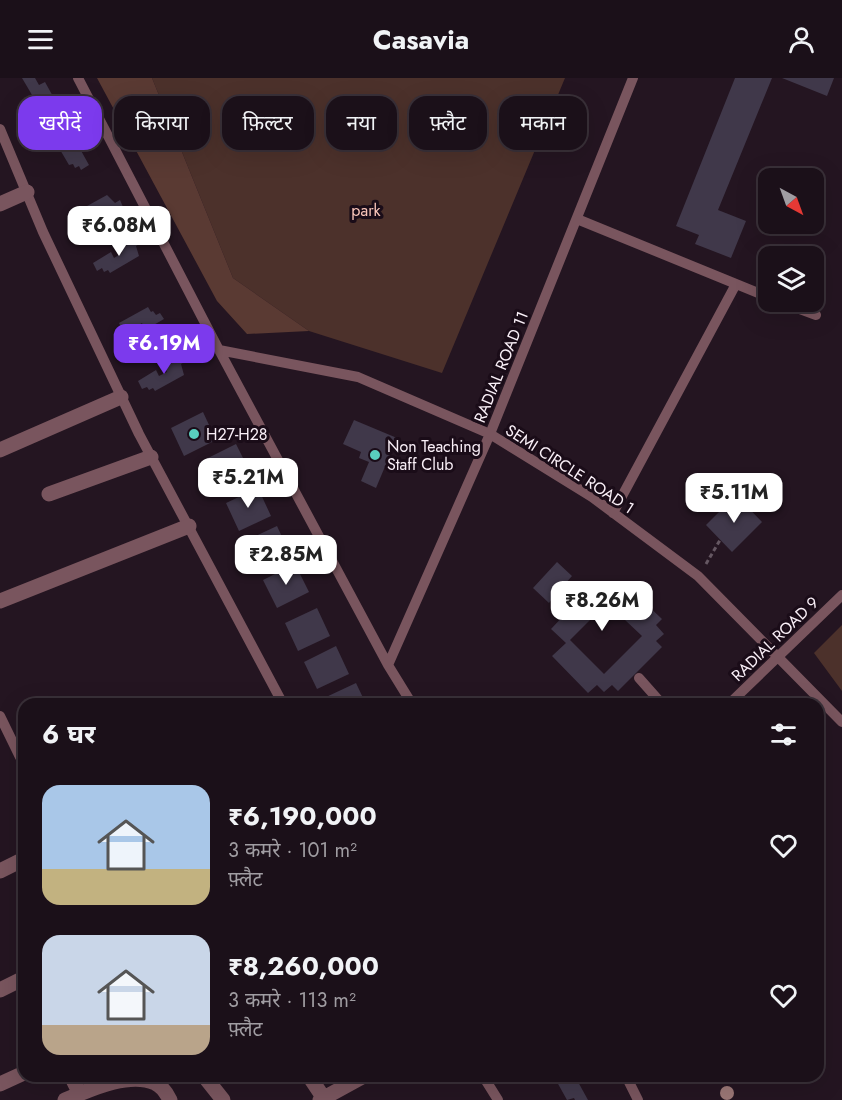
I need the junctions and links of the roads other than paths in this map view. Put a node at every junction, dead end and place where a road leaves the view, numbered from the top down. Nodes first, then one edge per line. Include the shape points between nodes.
1 (78, 78) edge
2 (633, 78) edge
3 (0, 129) edge
4 (27, 192) junction
5 (0, 204) edge
6 (577, 219) junction
7 (736, 284) junction
8 (758, 293) edge
9 (808, 312) edge
10 (816, 315) dead end
11 (219, 350) junction
12 (121, 397) junction
13 (490, 434) junction
14 (0, 450) edge
15 (151, 457) junction
16 (49, 494) dead end
17 (613, 513) junction
18 (189, 526) junction
19 (842, 595) edge
20 (0, 601) edge
21 (779, 657) junction
22 (388, 665) junction
23 (639, 678) dead end
24 (281, 698) edge
25 (408, 698) edge
26 (657, 698) edge
27 (735, 698) edge
28 (819, 698) edge
29 (824, 703) edge
30 (0, 716) edge
31 (842, 722) edge
32 (18, 753) edge
33 (18, 862) edge
34 (0, 871) edge
35 (18, 981) edge
36 (0, 990) edge
37 (18, 1076) edge
38 (74, 1082) edge
39 (115, 1082) edge
40 (153, 1082) edge
41 (209, 1082) edge
42 (313, 1082) edge
43 (353, 1082) edge
44 (487, 1082) edge
45 (629, 1082) edge
46 (0, 1084) edge
47 (80, 1094) junction
48 (323, 1099) edge
49 (65, 1100) edge
50 (170, 1100) edge
51 (223, 1100) edge
52 (498, 1100) edge
53 (638, 1100) edge

1 - 11 lane
2 - 6 lane, RADIAL ROAD 11
3 - 4 lane
4 - 5 street
4 - 12 lane
6 - 7 lane
6 - 13 lane, RADIAL ROAD 11
7 - 8 lane
7 - 17 lane
9 - 10 lane
11 - 13 lane, SEMI CIRCLE ROAD 1 via 358,377
11 - 22 lane
12 - 14 street
12 - 15 lane
13 - 17 lane, SEMI CIRCLE ROAD 1
13 - 22 lane, RADIAL ROAD 11
15 - 16 street
15 - 18 lane
17 - 21 lane, SEMI CIRCLE ROAD 1 via 698,576
18 - 20 street
18 - 24 lane
19 - 21 lane, RADIAL ROAD 9
21 - 27 lane, RADIAL ROAD 9
21 - 28 lane, SEMI CIRCLE ROAD 1
22 - 25 lane
23 - 26 lane
29 - 31 lane, SEMI CIRCLE ROAD 1
30 - 32 lane
33 - 34 street
35 - 36 street
37 - 46 street
38 - 47 street
39 - 47 street
40 - 50 street
41 - 51 street
42 - 48 street
43 - 48 street
44 - 52 lane
45 - 53 lane
47 - 49 street

